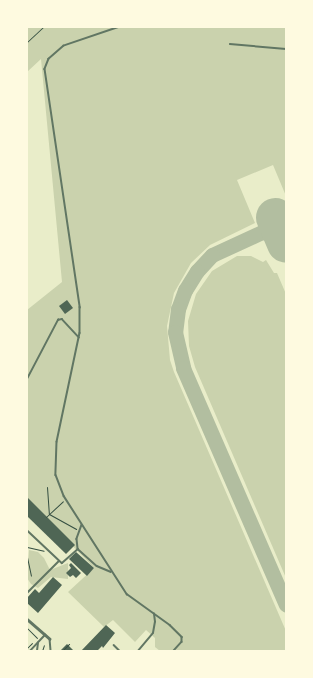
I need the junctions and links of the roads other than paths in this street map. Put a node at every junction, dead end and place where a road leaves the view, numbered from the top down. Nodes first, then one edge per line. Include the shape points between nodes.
1 (120, 27) edge
2 (230, 44) dead end
3 (286, 49) edge
4 (79, 337) junction
5 (27, 379) edge
6 (82, 525) junction
7 (27, 530) edge
8 (78, 549) junction
9 (59, 561) junction
10 (112, 572) junction
11 (27, 593) edge
12 (154, 614) junction
13 (27, 619) edge
14 (46, 635) junction
15 (50, 639) joint
16 (38, 643) junction
17 (114, 645) dead end
18 (31, 651) edge
19 (37, 651) edge
20 (51, 651) edge
21 (120, 651) edge
22 (138, 651) edge
23 (174, 651) edge

1 - 4 lane via 64,46 49,59 45,69 79,300
2 - 3 lane
4 - 5 lane via 62,319 58,320
4 - 6 lane via 57,442 56,475 66,499
6 - 8 lane via 77,539
6 - 10 lane
7 - 9 lane
8 - 9 lane via 64,563
8 - 10 lane via 97,566
9 - 11 lane
10 - 12 lane via 133,600
12 - 22 lane via 153,633
12 - 23 lane via 182,637 182,642
13 - 14 street
14 - 15 street
14 - 16 lane
15 - 20 lane
16 - 18 lane
16 - 19 lane
17 - 21 lane

